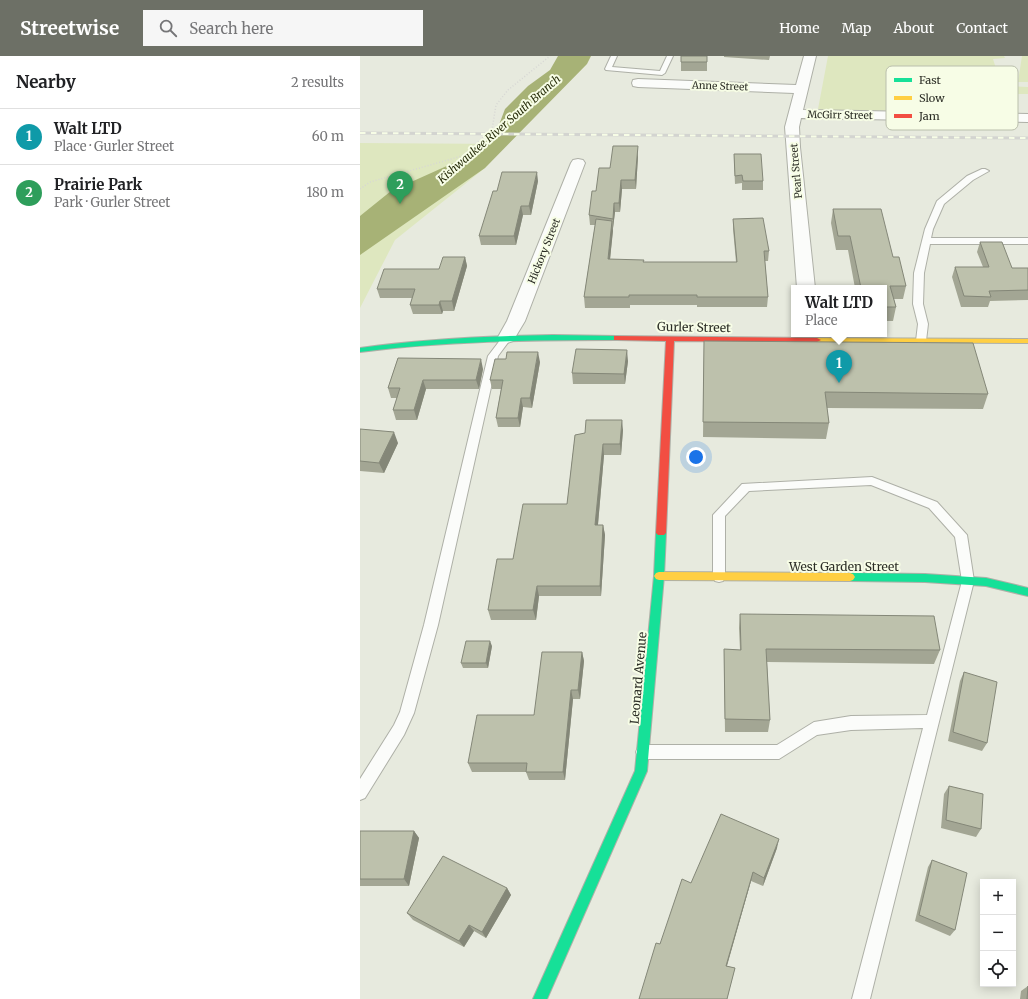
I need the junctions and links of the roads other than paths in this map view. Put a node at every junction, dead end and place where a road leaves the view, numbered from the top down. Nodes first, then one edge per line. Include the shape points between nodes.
1 (614, 56) edge
2 (670, 56) edge
3 (810, 56) edge
4 (638, 83) dead end
5 (802, 89) junction
6 (796, 114) junction
7 (886, 116) edge
8 (1018, 118) edge
9 (1028, 118) edge
10 (578, 163) dead end
11 (985, 171) dead end
12 (926, 241) junction
13 (1028, 241) edge
14 (806, 285) edge
15 (810, 337) edge
16 (507, 338) junction
17 (670, 339) junction
18 (921, 341) junction
19 (1028, 341) edge
20 (360, 350) edge
21 (659, 576) junction
22 (719, 577) junction
23 (968, 581) junction
24 (1028, 592) edge
25 (932, 721) junction
26 (643, 752) junction
27 (360, 793) edge
28 (540, 999) edge
29 (861, 999) edge

1 - 2 lane via 608,69 662,73
3 - 5 street, Pearl Street
4 - 5 street, Anne Street
5 - 6 street, Pearl Street
6 - 7 street, McGirr Street
6 - 14 street, Pearl Street via 792,127 793,147
8 - 9 street, McGirr Street
10 - 16 street, Hickory Street
11 - 12 lane via 970,178 940,203
12 - 13 lane
12 - 18 lane via 919,273 918,304 923,324
15 - 17 street, Gurler Street
15 - 18 street, Gurler Street
16 - 17 street, Gurler Street
16 - 20 street, Gurler Street via 412,343
16 - 27 lane via 493,356 407,713
17 - 21 street, Leonard Avenue
18 - 19 street, Gurler Street
21 - 22 street, West Garden Street
21 - 26 street, Leonard Avenue
22 - 23 street, West Garden Street via 925,578
22 - 23 lane via 719,515 746,487 872,481 933,505 961,535
23 - 24 street, West Garden Street via 992,583
23 - 25 lane
25 - 26 lane via 851,723 814,729 779,752
25 - 29 lane
26 - 28 street, Leonard Avenue via 641,771

